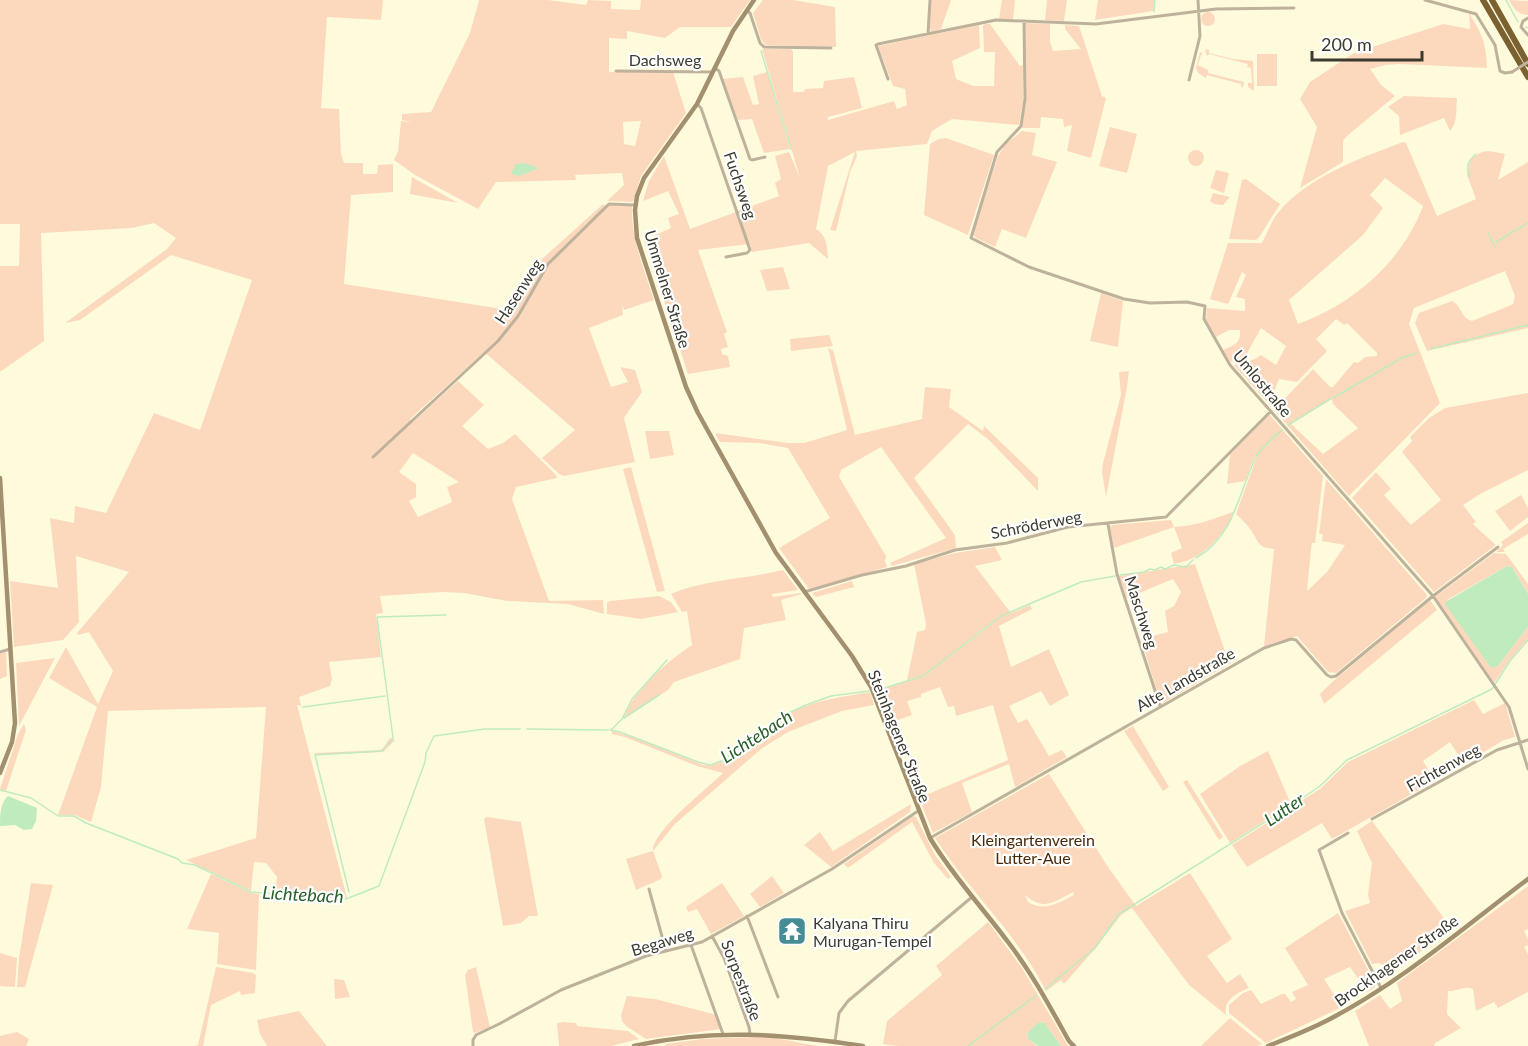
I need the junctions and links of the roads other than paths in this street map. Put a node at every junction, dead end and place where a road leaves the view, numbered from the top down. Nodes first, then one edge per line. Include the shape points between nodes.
1 (754, 0) edge
2 (930, 0) edge
3 (1198, 0) edge
4 (1425, 0) edge
5 (1483, 0) edge
6 (1492, 0) edge
7 (1294, 8) dead end
8 (747, 10) junction
9 (1199, 11) junction
10 (1528, 18) edge
11 (1024, 21) junction
12 (928, 34) junction
13 (1528, 35) edge
14 (831, 48) dead end
15 (1528, 63) edge
16 (714, 70) junction
17 (616, 71) dead end
18 (1528, 77) edge
19 (888, 79) dead end
20 (1189, 80) dead end
21 (697, 104) junction
22 (765, 157) dead end
23 (635, 204) junction
24 (726, 257) dead end
25 (1271, 411) junction
26 (709, 432) joint
27 (374, 457) dead end
28 (0, 478) edge
29 (1108, 524) junction
30 (1498, 547) dead end
31 (804, 592) junction
32 (1433, 596) junction
33 (10, 649) junction
34 (0, 652) edge
35 (1160, 706) junction
36 (1528, 740) edge
37 (1520, 742) junction
38 (1528, 769) edge
39 (0, 773) edge
40 (918, 811) junction
41 (1372, 819) dead end
42 (1348, 834) dead end
43 (930, 838) junction
44 (1528, 879) edge
45 (648, 889) dead end
46 (972, 897) junction
47 (747, 916) junction
48 (712, 936) junction
49 (691, 945) junction
50 (666, 951) junction
51 (1381, 988) junction
52 (778, 997) dead end
53 (723, 1034) junction
54 (750, 1034) junction
55 (834, 1042) junction
56 (473, 1046) edge
57 (634, 1046) edge
58 (860, 1046) edge
59 (1074, 1046) edge
60 (1268, 1046) edge

1 - 8 main road, Ummelner Straße
2 - 12 street
3 - 9 street
4 - 15 street, bridge via 1476,14 1495,45 1500,71 1512,72
5 - 18 highway
6 - 15 highway
7 - 9 street
8 - 14 street via 764,47
8 - 16 main road, Ummelner Straße
9 - 11 street via 1096,24
9 - 20 street via 1200,36
10 - 13 street via 1521,27
11 - 12 street via 996,20
11 - 25 street, Umlostraße via 1025,99 1021,126 997,152 971,237 1029,267 1124,299 1205,306 1204,319 1221,351
12 - 19 street via 876,45
16 - 17 street, Dachsweg
16 - 21 main road, Ummelner Straße
16 - 22 street via 719,71 750,159
21 - 23 main road, Ummelner Straße via 648,171
21 - 24 street, Fuchsweg via 750,247 749,253
23 - 26 main road, Ummelner Straße via 642,255 686,387
23 - 27 street, Hasenweg via 609,204 548,264 518,316 498,341
25 - 29 street, Schröderweg via 1166,518
25 - 32 street, Umlostraße
26 - 31 main road, Steinhagener Straße via 776,553
28 - 33 main road
29 - 31 street, Schröderweg via 1068,527 1007,543 956,550
29 - 35 street, Maschweg via 1117,574
30 - 32 street
31 - 40 main road, Steinhagener Straße via 871,687
32 - 35 street, Alte Landstraße via 1336,676 1327,675 1292,639 1264,648
32 - 37 street, Umlostraße via 1509,707
33 - 34 street
33 - 39 main road via 15,732
35 - 43 street, Alte Landstraße
36 - 37 street, Fichtenweg
37 - 38 street, Umlostraße
37 - 41 street, Fichtenweg via 1497,750
40 - 43 main road, Steinhagener Straße
40 - 47 street, Begaweg via 832,869
42 - 51 street via 1319,850 1342,913
43 - 46 main road, Steinhagener Straße
44 - 51 main road, Brockhagener Straße
45 - 50 street
46 - 55 street via 848,1001 839,1013
46 - 59 main road, Steinhagener Straße via 1033,977
47 - 48 street, Begaweg
47 - 52 street
48 - 49 street, Begaweg
48 - 54 street, Sorpestraße via 724,958
49 - 50 street, Begaweg
49 - 53 street
50 - 56 street, Begaweg via 561,990 476,1035
51 - 60 main road, Brockhagener Straße via 1328,1021
53 - 54 main road
53 - 57 main road
54 - 55 main road
55 - 58 main road

